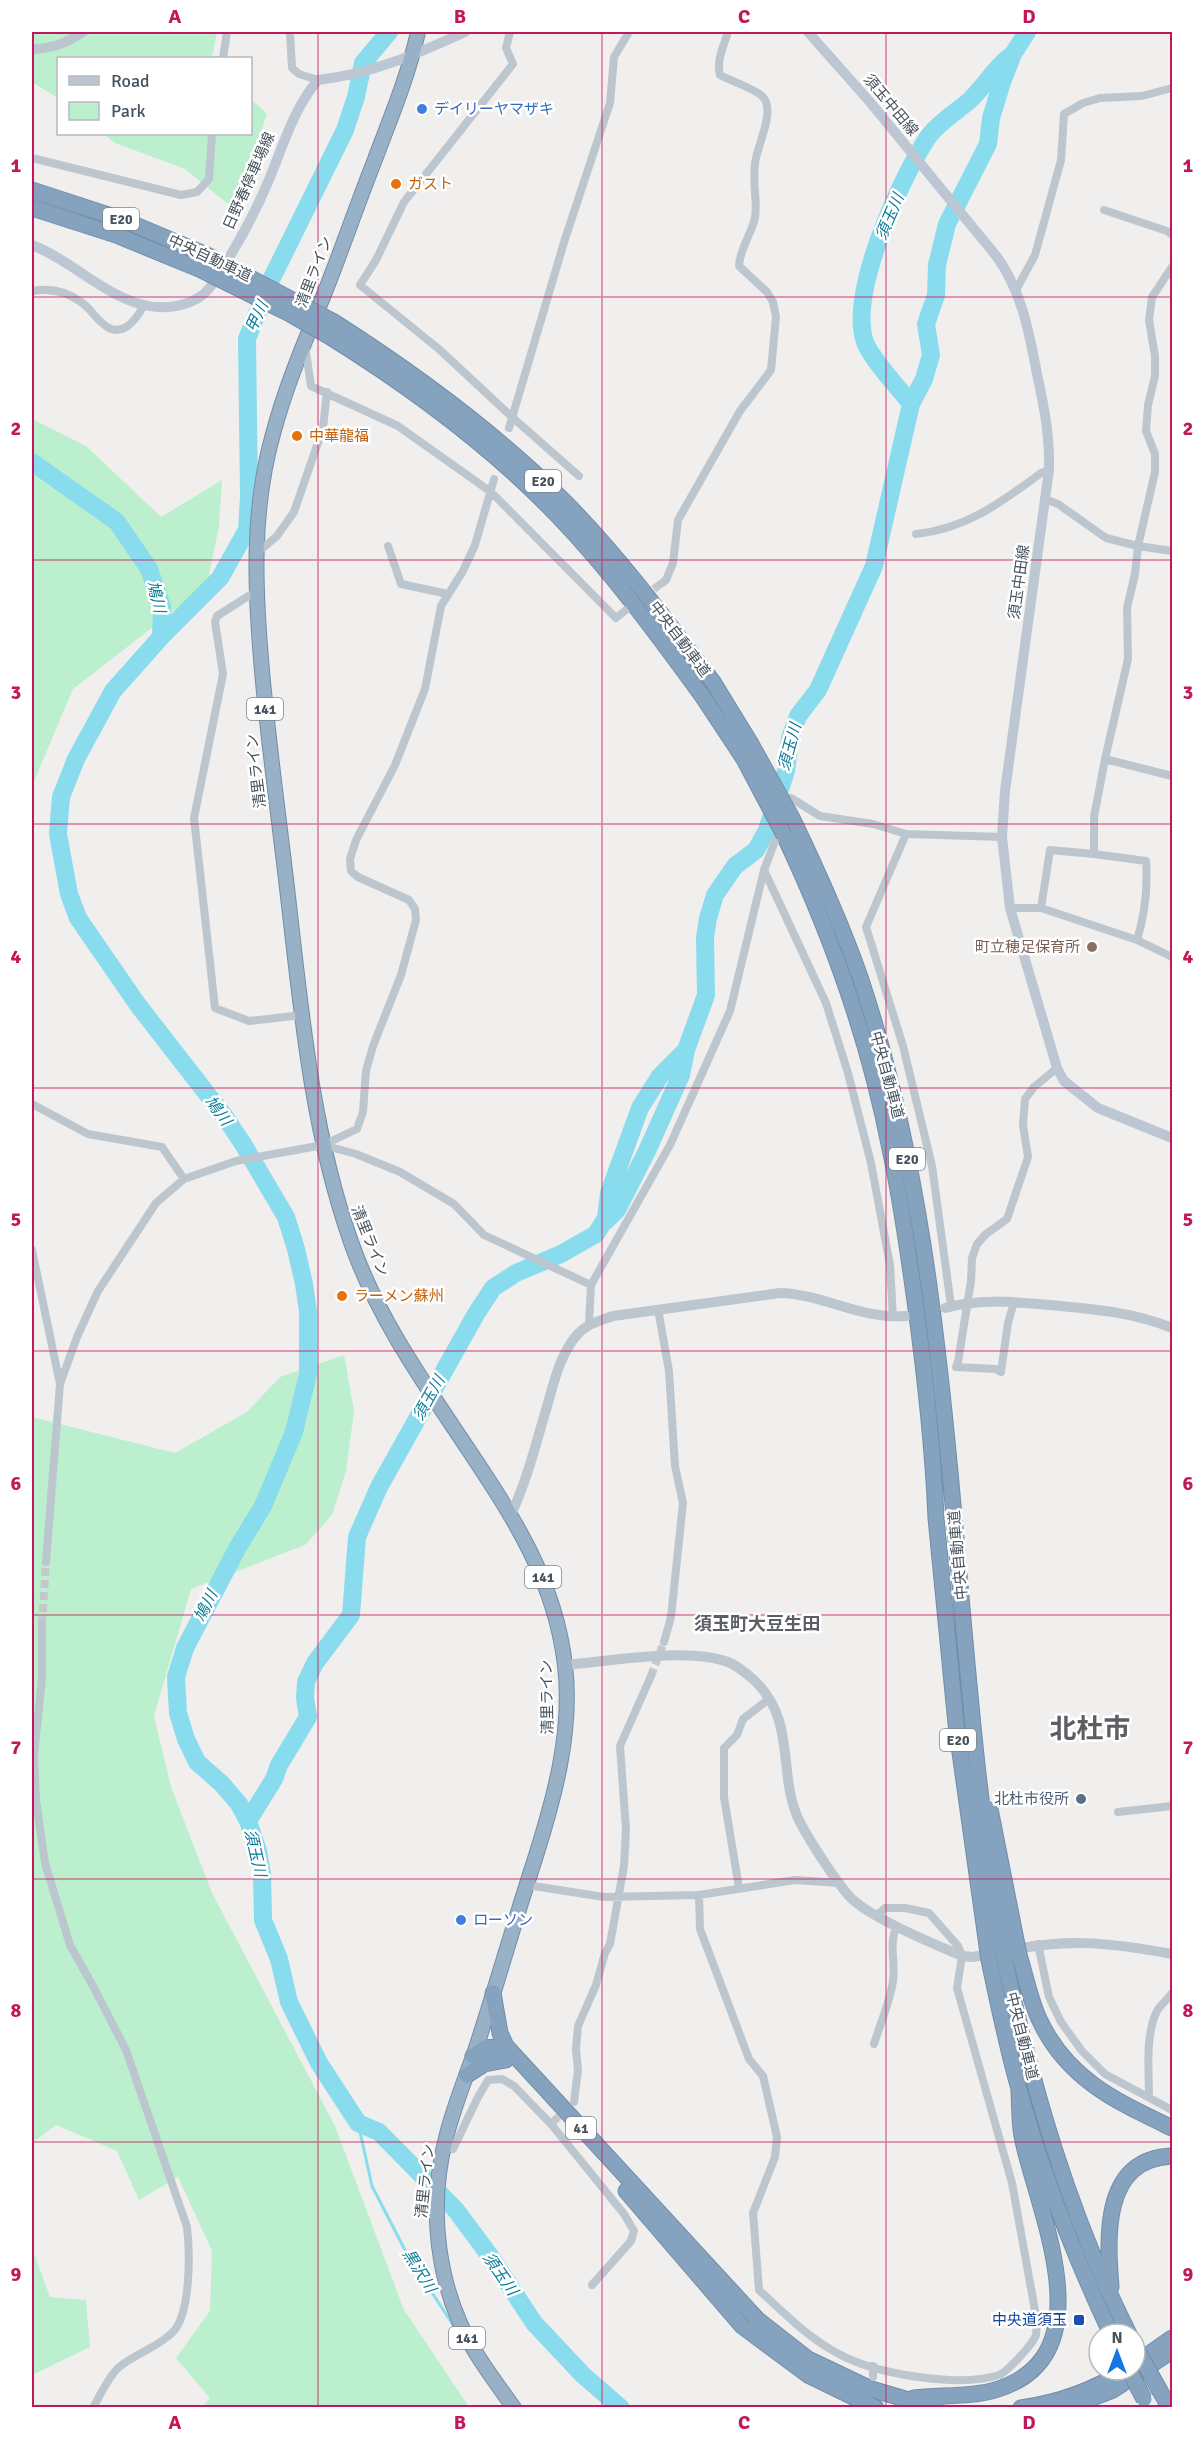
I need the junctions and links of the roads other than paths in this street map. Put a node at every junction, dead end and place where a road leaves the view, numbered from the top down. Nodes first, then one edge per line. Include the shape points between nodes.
1 (83, 32) edge
2 (226, 32) edge
3 (290, 32) edge
4 (418, 32) edge
5 (465, 32) edge
6 (510, 32) edge
7 (629, 32) edge
8 (728, 32) edge
9 (808, 32) edge
10 (32, 49) edge
11 (413, 56) junction
12 (223, 57) edge
13 (318, 80) junction
14 (1173, 88) edge
15 (212, 135) edge
16 (32, 158) edge
17 (32, 190) edge
18 (32, 208) edge
19 (1104, 210) dead end
20 (1173, 235) edge
21 (32, 245) edge
22 (203, 262) junction
23 (1173, 267) edge
24 (1016, 290) junction
25 (32, 291) edge
26 (144, 305) junction
27 (330, 328) junction
28 (304, 342) junction
29 (327, 393) junction
30 (512, 417) junction
31 (509, 428) dead end
32 (1049, 470) junction
33 (579, 476) dead end
34 (494, 480) dead end
35 (491, 492) junction
36 (1045, 499) junction
37 (916, 534) dead end
38 (388, 546) dead end
39 (1138, 546) junction
40 (1173, 551) edge
41 (256, 555) junction
42 (662, 582) tunnel mouth
43 (255, 592) junction
44 (448, 594) junction
45 (626, 610) dead end
46 (1105, 759) junction
47 (1173, 777) edge
48 (906, 834) junction
49 (1002, 837) junction
50 (1094, 854) junction
51 (764, 870) junction
52 (1010, 908) junction
53 (1041, 908) junction
54 (1137, 940) junction
55 (1173, 957) edge
56 (302, 1015) junction
57 (1057, 1068) junction
58 (32, 1104) edge
59 (1173, 1138) edge
60 (323, 1145) junction
61 (184, 1179) junction
62 (32, 1250) edge
63 (591, 1285) junction
64 (967, 1302) junction
65 (1014, 1302) junction
66 (948, 1307) joint
67 (658, 1309) junction
68 (906, 1316) dead end
69 (893, 1317) junction
70 (589, 1324) junction
71 (1173, 1329) edge
72 (60, 1384) junction
73 (511, 1515) junction
74 (46, 1562) tunnel mouth
75 (42, 1624) tunnel mouth
76 (664, 1642) tunnel mouth
77 (565, 1665) junction
78 (651, 1676) tunnel mouth
79 (769, 1699) junction
80 (1173, 1806) edge
81 (1118, 1812) dead end
82 (840, 1883) junction
83 (526, 1884) junction
84 (739, 1888) junction
85 (699, 1895) junction
86 (618, 1897) junction
87 (877, 1915) junction
88 (897, 1926) junction
89 (1038, 1944) junction
90 (1173, 1954) edge
91 (962, 1956) junction
92 (1004, 1958) junction
93 (493, 1993) junction
94 (1173, 1993) edge
95 (486, 2017) junction
96 (874, 2044) dead end
97 (503, 2050) junction
98 (473, 2056) junction
99 (466, 2075) junction
100 (1019, 2091) junction
101 (1149, 2097) junction
102 (574, 2102) tunnel mouth
103 (1173, 2110) edge
104 (1173, 2128) edge
105 (449, 2144) junction
106 (1173, 2156) edge
107 (687, 2254) junction
108 (592, 2285) dead end
109 (1113, 2302) junction
110 (1106, 2322) edge
111 (1123, 2322) edge
112 (1173, 2338) edge
113 (1173, 2351) edge
114 (1147, 2356) edge
115 (873, 2366) junction
116 (1147, 2368) edge
117 (873, 2377) dead end
118 (1105, 2382) edge
119 (1134, 2382) edge
120 (902, 2399) junction
121 (1147, 2403) edge
122 (93, 2408) edge
123 (514, 2408) edge
124 (876, 2408) edge
125 (936, 2408) edge
126 (1021, 2408) edge
127 (1066, 2408) edge
128 (1170, 2408) edge

1 - 10 street via 48,49
2 - 12 street
3 - 13 street via 292,68
4 - 11 highway, 清里ライン / 141
5 - 11 main road
6 - 30 street via 506,48 513,64 404,202 360,285 440,350
7 - 30 street via 614,57 610,103
8 - 42 street via 718,69 720,75 762,96 767,105 755,160 755,217 739,254 739,266 773,302 773,354 771,369 740,411 678,520 673,563
9 - 24 main road, 須玉中田線 via 997,257
11 - 13 main road
11 - 28 highway, 清里ライン / 141
13 - 26 main road, 日野春停車場線 via 297,112 268,182 224,268 204,293 175,306
14 - 24 street via 1142,96 1100,98 1064,114 1061,160 1041,234 1035,255
15 - 16 street via 209,179 197,192 181,195
17 - 22 highway, 中央自動車道 / E20 via 121,219
18 - 22 highway, 中央自動車道 / E20
19 - 20 street
21 - 26 main road, 日野春停車場線 via 124,299
22 - 27 highway, 中央自動車道 / E20, bridge via 245,290
23 - 39 street via 1152,297 1149,320 1155,376 1146,431 1156,461
24 - 32 main road, 須玉中田線 via 1027,321 1047,423
25 - 26 street via 47,289 66,294 83,302 104,325 118,330 136,320
27 - 92 highway, 中央自動車道 / E20, bridge via 484,448 555,513 602,564 645,617 744,759 784,835 822,921 868,1056 906,1235 934,1452 936,1518 956,1724
27 - 92 highway, 中央自動車道 / E20, bridge via 437,391 566,503 614,555 712,682 751,744 792,818 836,916 859,976 905,1143 935,1331 972,1724
28 - 29 street via 311,386
28 - 41 highway, 清里ライン / 141 via 271,438 261,490
29 - 35 street via 398,426
29 - 41 street via 322,428 294,512 277,536
30 - 31 street
30 - 33 street
32 - 36 main road, 須玉中田線
32 - 37 street via 997,506 938,531
34 - 35 street
35 - 44 street via 475,545
35 - 45 street via 616,618
36 - 39 street via 1106,538
36 - 49 main road, 須玉中田線
38 - 44 street via 401,584
39 - 40 street
39 - 46 street via 1127,608 1128,659
41 - 43 highway, 清里ライン / 141
43 - 56 highway, 清里ライン / 141
43 - 56 street via 217,616 215,622 223,674 194,818 215,1008 249,1020
44 - 60 street via 441,606 425,689 395,765 350,859 351,871 358,877 409,900 416,920 401,975 373,1046 357,1129
46 - 47 street
46 - 50 street via 1094,817
48 - 49 street
48 - 51 street via 873,824 820,816 791,798
48 - 66 street via 866,927 903,1046 932,1166
49 - 52 main road, 須玉中田線
50 - 53 street via 1050,850
50 - 54 street via 1146,861 1148,885
51 - 63 street via 730,1011 670,1145
51 - 69 street via 826,1003 848,1073 890,1265
52 - 53 street
52 - 57 main road, 須玉中田線
53 - 54 street
54 - 55 street
56 - 60 highway, 清里ライン / 141
57 - 59 main road, 須玉中田線 via 1064,1081 1098,1108
57 - 64 street via 1025,1099 1023,1125 1028,1157 1007,1219 976,1244
58 - 61 street via 88,1134 162,1147
60 - 61 street via 236,1161
60 - 63 street via 400,1172 454,1204 484,1235
60 - 73 highway, 清里ライン / 141 via 357,1258 382,1312 426,1387
61 - 72 street via 156,1203 98,1292
62 - 72 street
63 - 70 street
64 - 65 street
64 - 65 street via 956,1367 1001,1372
64 - 66 street
65 - 71 street via 1108,1310
67 - 69 street via 799,1293
67 - 70 street
67 - 76 street via 669,1371 675,1466 683,1503 672,1617
68 - 69 street
70 - 73 street via 577,1334 558,1370 526,1483
72 - 74 street
73 - 77 highway, 清里ライン / 141 via 536,1559 551,1600
75 - 122 street via 42,1679 34,1755 45,1863 70,1945 126,2050 187,2227 190,2251 182,2314 175,2330 118,2369
77 - 79 street via 698,1655 744,1671
77 - 83 highway, 清里ライン / 141 via 566,1713 557,1783
78 - 86 street via 620,1746 626,1830
79 - 82 street via 783,1729 798,1816
79 - 84 street via 743,1719 737,1735 724,1748 724,1797
80 - 81 street
82 - 84 street via 795,1880
82 - 87 street via 849,1897
83 - 86 street via 568,1893
83 - 93 highway, 清里ライン / 141
84 - 85 street
85 - 86 street
85 - 115 street via 700,1929 749,2059 763,2076 777,2137 775,2157 753,2213 759,2290 815,2340 840,2355
86 - 102 street via 610,1944 578,2026
87 - 88 street
87 - 91 street via 885,1908 929,1913
88 - 91 street
88 - 96 street via 892,1946 894,1980
89 - 90 street via 1089,1942
89 - 91 street
89 - 101 street via 1049,1997 1082,2051 1105,2074
91 - 115 street via 957,1988 1012,2183 1036,2335 1000,2374 937,2381
92 - 100 highway, 中央自動車道 / E20
92 - 104 highway via 1062,2056 1109,2097
92 - 109 highway, 中央自動車道 / E20 via 1049,2134
93 - 95 highway, 清里ライン / 141
93 - 97 highway, 41
94 - 101 street via 1156,2013 1152,2027
95 - 97 highway, 41
95 - 98 highway, 清里ライン / 141
97 - 98 highway via 485,2048
97 - 99 highway
97 - 107 highway, 41
98 - 99 highway, 清里ライン / 141
99 - 105 highway, 清里ライン / 141
100 - 110 highway, 中央自動車道 / E20 via 1052,2192
100 - 120 highway via 1022,2139 1053,2253 1058,2300 1056,2330 1041,2359 1014,2382 974,2394
101 - 103 street
105 - 108 street via 488,2080 495,2078 514,2086 552,2123 634,2231 632,2241
105 - 123 highway, 清里ライン / 141 via 437,2201 441,2259 460,2322
106 - 109 highway via 1157,2158 1142,2166 1130,2175 1116,2198 1108,2227
107 - 120 highway via 808,2360
107 - 124 highway via 742,2326 808,2375
109 - 111 highway, 中央自動車道 / E20
112 - 114 highway
113 - 127 highway via 1113,2390
115 - 117 street
116 - 128 highway, bridge
118 - 126 highway via 1086,2391
119 - 121 highway, bridge
120 - 125 highway

